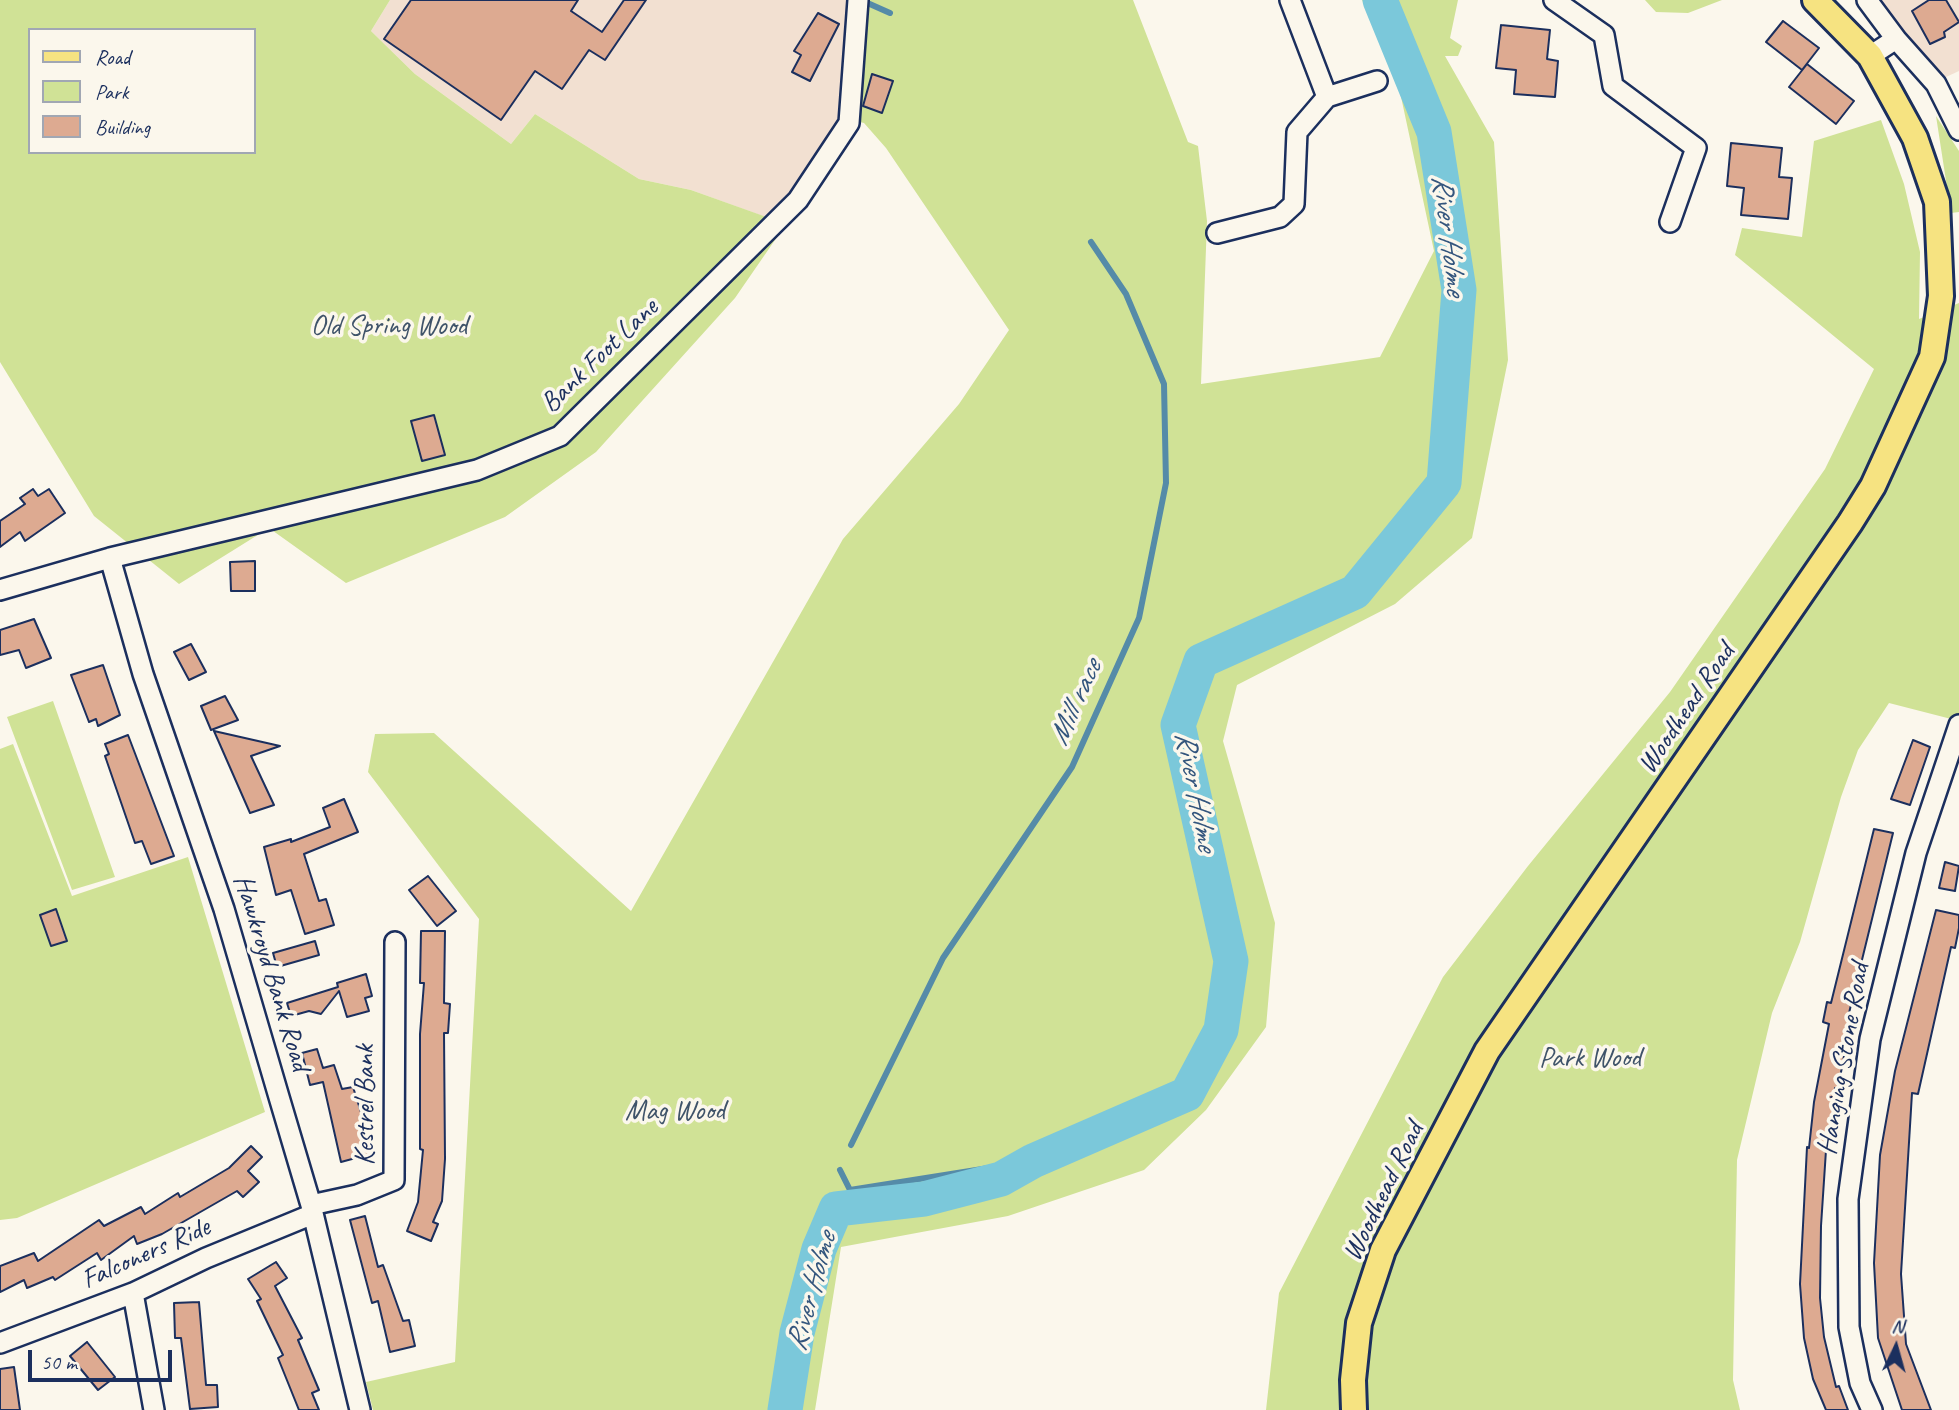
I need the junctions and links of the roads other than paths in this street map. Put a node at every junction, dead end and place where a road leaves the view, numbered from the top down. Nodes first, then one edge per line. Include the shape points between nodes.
1 (1290, 0) edge
2 (1553, 0) edge
3 (1815, 0) edge
4 (1867, 0) edge
5 (858, 8) edge
6 (1896, 39) junction
7 (1870, 56) junction
8 (1377, 81) dead end
9 (1327, 97) junction
10 (1959, 130) edge
11 (1670, 222) dead end
12 (1217, 233) dead end
13 (110, 558) junction
14 (0, 590) edge
15 (1959, 725) edge
16 (395, 942) dead end
17 (312, 1210) junction
18 (133, 1293) junction
19 (0, 1343) edge
20 (154, 1410) edge
21 (360, 1410) edge
22 (1354, 1410) edge
23 (1872, 1410) edge

1 - 9 street
2 - 11 street via 1604,35 1613,86 1696,148
3 - 7 main road, Woodhead Road
4 - 6 street
5 - 13 street, Bank Foot Lane via 849,123 798,201 560,436 477,470
6 - 7 street
6 - 10 street via 1936,84
7 - 22 main road, Woodhead Road via 1915,138 1937,202 1941,296 1932,357 1873,485 1850,523 1488,1051 1383,1250 1359,1323
8 - 9 street
9 - 12 street via 1297,132 1294,204 1280,217
13 - 14 street, Bank Foot Lane
13 - 17 street, Hawkroyd Bank Road via 143,674 224,909
15 - 23 street, Hanging Stone Road via 1916,853 1870,1039 1848,1199 1849,1327 1860,1383
16 - 17 street, Kestrel Bank via 394,1180
17 - 18 street, Falconers Ride
17 - 21 street, Hawkroyd Bank Road
18 - 19 street, Falconers Ride
18 - 20 street

